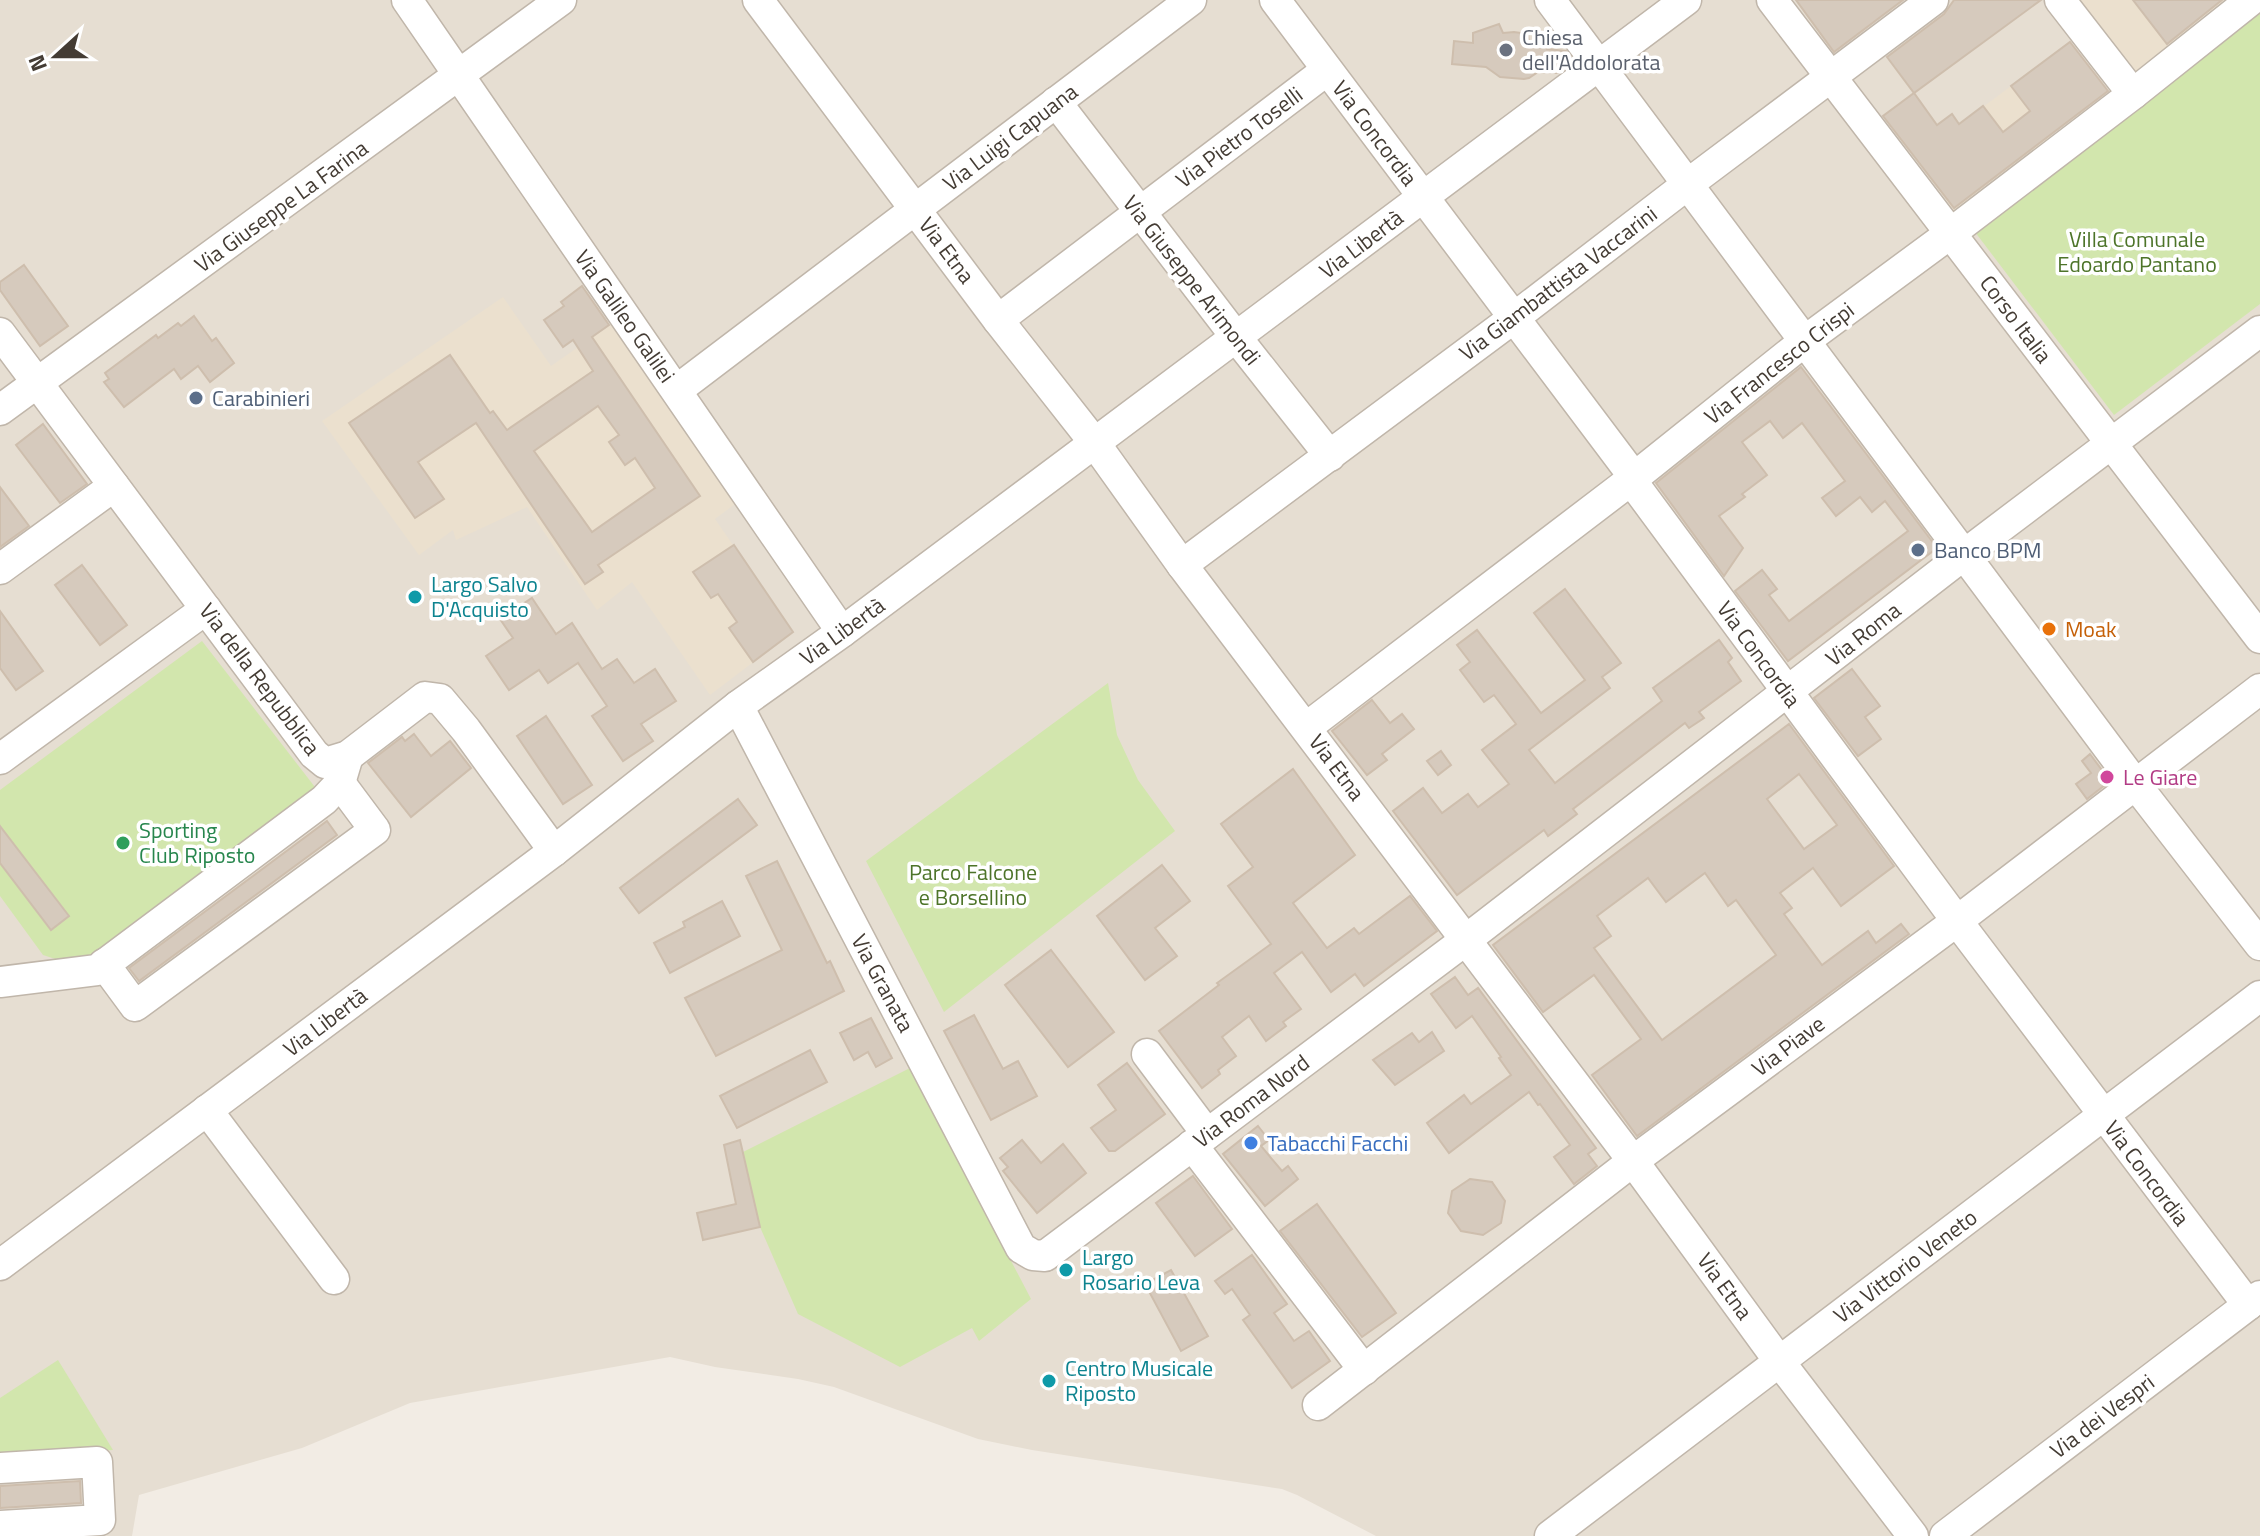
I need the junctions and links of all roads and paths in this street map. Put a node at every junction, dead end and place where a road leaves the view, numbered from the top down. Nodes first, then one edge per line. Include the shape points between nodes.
1 (407, 0) edge
2 (561, 0) edge
3 (758, 0) edge
4 (1191, 0) edge
5 (1275, 0) edge
6 (1550, 0) edge
7 (1686, 0) edge
8 (1772, 0) edge
9 (1933, 0) edge
10 (2060, 0) edge
11 (2251, 0) edge
12 (1599, 65) junction
13 (1327, 70) junction
14 (459, 76) junction
15 (1831, 77) junction
16 (2133, 94) junction
17 (1056, 102) junction
18 (1688, 184) junction
19 (1424, 197) junction
20 (916, 209) junction
21 (1140, 212) junction
22 (1951, 233) junction
23 (1515, 317) junction
24 (998, 320) junction
25 (2260, 331) edge
26 (0, 333) edge
27 (1236, 337) junction
28 (1806, 340) junction
29 (37, 383) junction
30 (677, 390) junction
31 (0, 410) edge
32 (1094, 442) junction
33 (2110, 444) junction
34 (1330, 456) junction
35 (1631, 480) junction
36 (114, 486) junction
37 (1965, 554) junction
38 (1182, 565) junction
39 (0, 569) edge
40 (206, 609) junction
41 (842, 632) junction
42 (2260, 638) edge
43 (2260, 689) edge
44 (1787, 692) junction
45 (738, 706) junction
46 (1307, 727) junction
47 (0, 759) edge
48 (344, 769) junction
49 (2136, 785) junction
50 (554, 851) junction
51 (1957, 921) junction
52 (1467, 939) junction
53 (2260, 945) edge
54 (104, 964) junction
55 (0, 982) edge
56 (2260, 996) edge
57 (1147, 1054) dead end
58 (207, 1110) junction
59 (2103, 1115) junction
60 (1200, 1140) junction
61 (1633, 1161) junction
62 (1033, 1255) joint
63 (0, 1265) edge
64 (334, 1279) dead end
65 (2254, 1300) edge
66 (1779, 1361) junction
67 (1364, 1370) junction
68 (1318, 1405) dead end
69 (0, 1468) edge
70 (0, 1526) edge
71 (1550, 1536) edge
72 (1913, 1536) edge
73 (1945, 1536) edge

1 - 14 street, Via Galileo Galilei
2 - 14 street, Via Giuseppe La Farina
3 - 20 street, Via Etna
4 - 17 street, Via Luigi Capuana
5 - 13 street, Via Concordia
6 - 12 street
7 - 12 street, Via Libertà
8 - 15 street, Corso Italia
9 - 15 street, Via Giambattista Vaccarini
10 - 16 street
11 - 16 street, Via Francesco Crispi
12 - 18 street
12 - 19 street, Via Libertà
13 - 19 street, Via Concordia
13 - 21 street, Via Pietro Toselli
14 - 29 street, Via Giuseppe La Farina
14 - 30 street, Via Galileo Galilei
15 - 18 street, Via Giambattista Vaccarini
15 - 22 street, Corso Italia
16 - 22 street, Via Francesco Crispi
17 - 20 street, Via Luigi Capuana
17 - 21 street, Via Giuseppe Arimondi
18 - 23 street, Via Giambattista Vaccarini
18 - 28 street
19 - 23 street, Via Concordia
19 - 27 street, Via Libertà
20 - 24 street, Via Etna
20 - 30 street, Via Luigi Capuana
21 - 24 street, Via Pietro Toselli
21 - 27 street, Via Giuseppe Arimondi
22 - 28 street, Via Francesco Crispi
22 - 33 street, Corso Italia
23 - 34 street, Via Giambattista Vaccarini
23 - 35 street, Via Concordia
24 - 32 street, Via Etna
25 - 33 street, Via Roma
26 - 29 street, Via della Repubblica
27 - 32 street, Via Libertà
27 - 34 street, Via Giuseppe Arimondi
28 - 35 street, Via Francesco Crispi
28 - 37 street
29 - 31 street, Via Giuseppe La Farina
29 - 36 street, Via della Repubblica
30 - 41 street, Via Galileo Galilei
32 - 38 street, Via Etna
32 - 41 street, Via Libertà
33 - 37 street, Via Roma
33 - 42 street, Corso Italia
34 - 38 street, Via Giambattista Vaccarini
35 - 44 street, Via Concordia
35 - 46 street, Via Francesco Crispi
36 - 39 street
36 - 40 street, Via della Repubblica
37 - 44 street, Via Roma
37 - 49 street
38 - 46 street, Via Etna
40 - 47 street
40 - 48 street, Via della Repubblica via 314,754
41 - 45 street, Via Libertà
43 - 49 street, Via Piave
44 - 51 street, Via Concordia
44 - 52 street, Via Roma
45 - 50 street, Via Libertà
45 - 62 street, Via Granata via 1021,1248
46 - 52 street, Via Etna
48 - 50 street, Via della Repubblica via 425,697 440,699
48 - 54 street via 324,800
48 - 54 street via 375,830 135,1006
49 - 51 street, Via Piave
49 - 53 street
50 - 58 street, Via Libertà
51 - 59 street, Via Concordia
51 - 61 street, Via Piave
52 - 60 street, Via Roma Nord
52 - 61 street, Via Etna
54 - 55 street via 97,970
56 - 59 street, Via Vittorio Veneto
57 - 60 street
58 - 63 street, Via Libertà
58 - 64 street
59 - 65 street, Via Concordia
59 - 66 street, Via Vittorio Veneto
60 - 62 street, Via Roma Nord via 1045,1256
60 - 67 street
61 - 66 street, Via Etna
61 - 67 street, Via Piave
65 - 73 street, Via dei Vespri
66 - 71 street, Via Vittorio Veneto
66 - 72 street, Via Etna
67 - 68 street, Via Piave
69 - 70 street via 97,1462 100,1520

